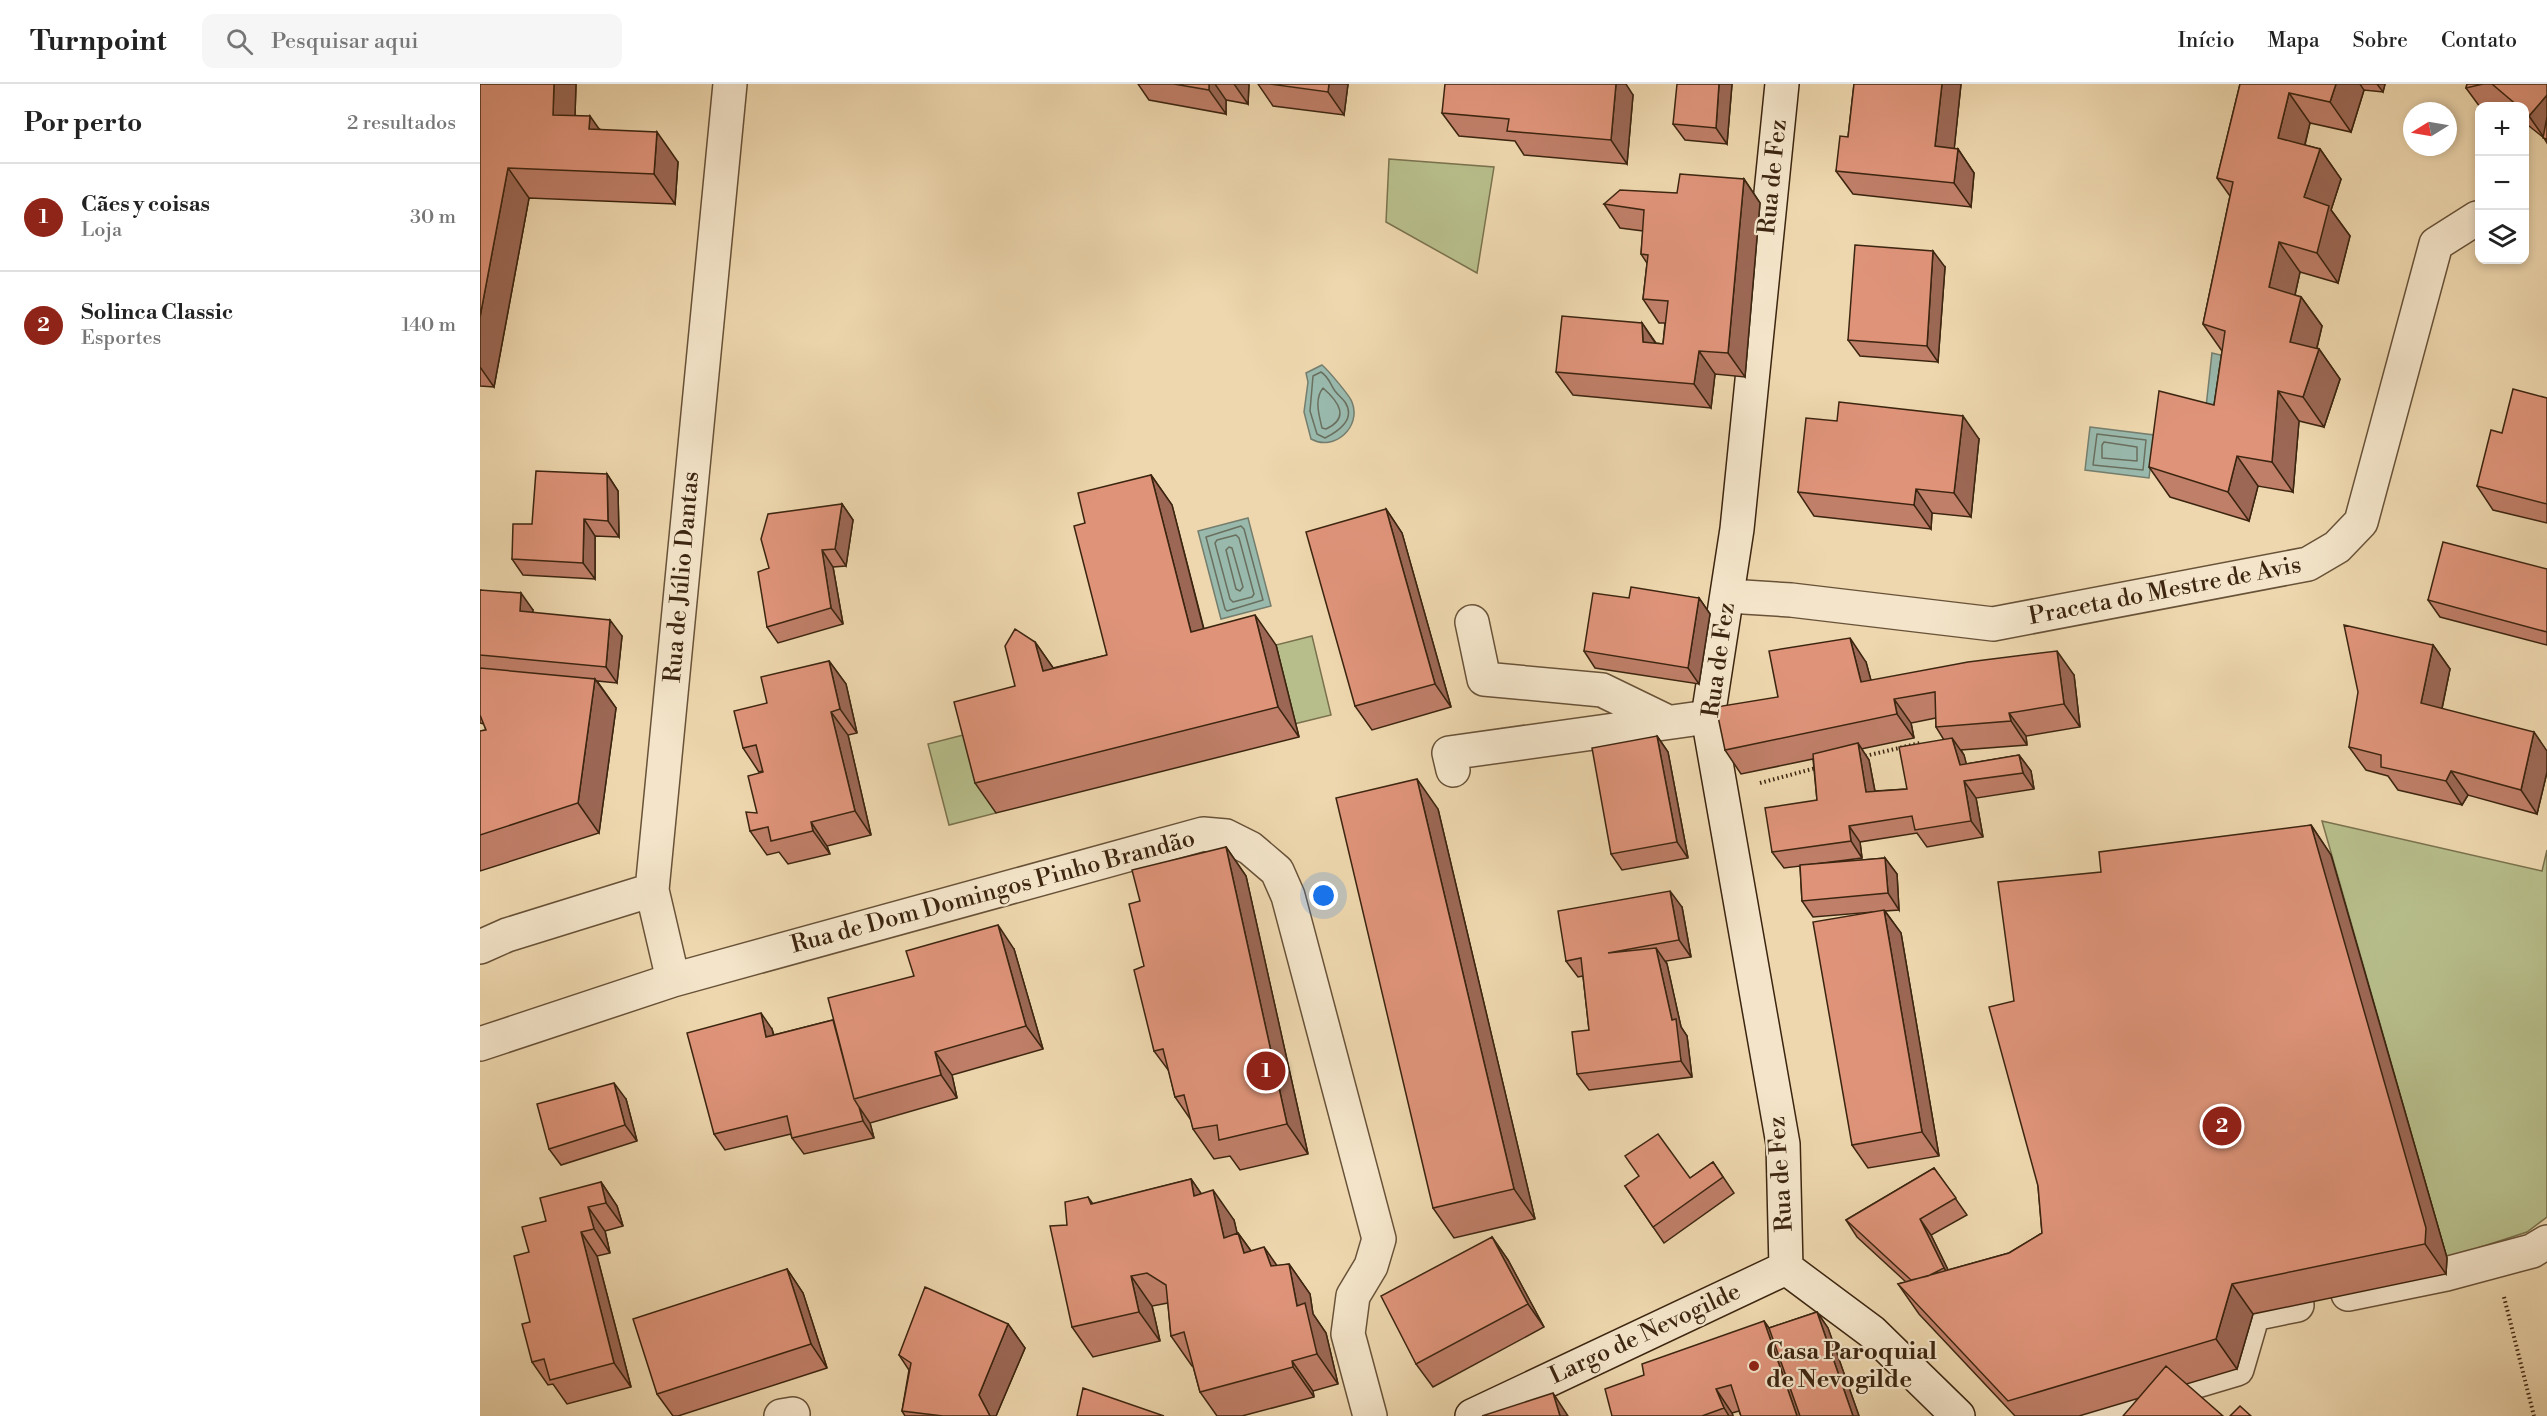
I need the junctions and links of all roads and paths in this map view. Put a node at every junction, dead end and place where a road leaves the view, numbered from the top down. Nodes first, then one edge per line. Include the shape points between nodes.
1 (730, 84) edge
2 (1782, 84) edge
3 (2475, 220) edge
4 (1728, 596) junction
5 (1472, 622) dead end
6 (1708, 717) junction
7 (1668, 722) junction
8 (1920, 743) edge
9 (1854, 759) edge
10 (1820, 767) edge
11 (1453, 770) dead end
12 (1721, 792) junction
13 (652, 890) junction
14 (480, 947) edge
15 (673, 980) junction
16 (480, 1044) edge
17 (2547, 1242) edge
18 (2495, 1261) junction
19 (1786, 1268) junction
20 (1370, 1416) edge
21 (1472, 1416) edge
22 (1958, 1416) edge
23 (2079, 1416) edge
24 (2534, 1416) edge

1 - 13 street, Rua de Júlio Dantas
2 - 4 street, Rua de Fez
3 - 4 street, Praceta do Mestre de Avis via 2436,244 2361,522 2337,547 2308,564 1993,624
4 - 6 street, Rua de Fez
5 - 7 street via 1484,679 1602,690
6 - 7 street
6 - 12 street, Rua de Fez
7 - 11 street via 1449,753
8 - 9 path
10 - 12 path
12 - 19 street, Rua de Fez via 1784,1144
13 - 14 street
13 - 15 street
15 - 16 street, Rua de Dom Domingos Pinho Brandão
15 - 20 street, Rua de Dom Domingos Pinho Brandão via 1203,834 1226,836 1250,848 1276,871 1288,896 1379,1239 1371,1266 1353,1296 1348,1334
17 - 18 street via 2532,1251
18 - 23 street via 2253,1314 2237,1369
18 - 24 path
19 - 21 street, Largo de Nevogilde
19 - 22 street via 1872,1332

